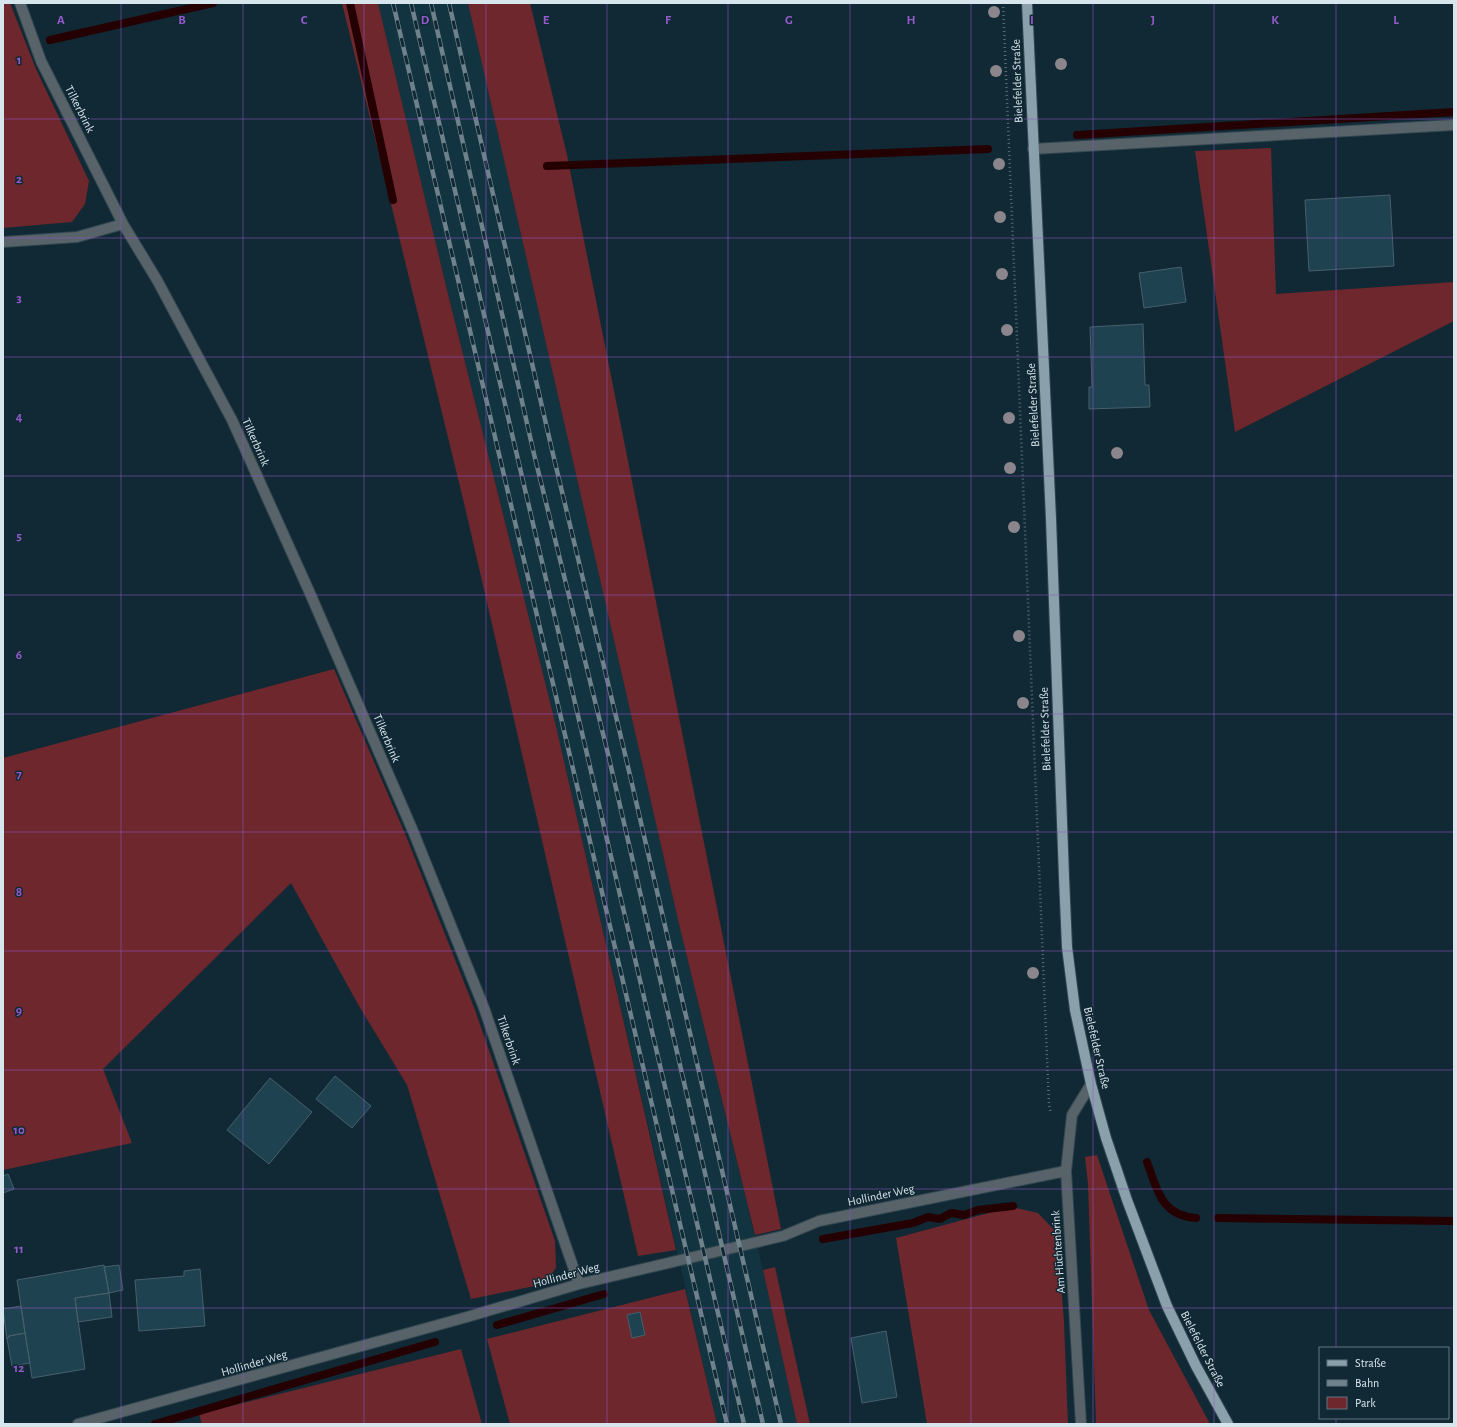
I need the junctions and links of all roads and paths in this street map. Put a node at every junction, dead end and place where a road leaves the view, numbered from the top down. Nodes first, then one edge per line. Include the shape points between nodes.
1 (20, 3) edge
2 (1003, 3) edge
3 (1027, 3) edge
4 (1454, 125) edge
5 (1033, 149) junction
6 (123, 224) junction
7 (3, 242) edge
8 (1091, 1084) junction
9 (1053, 1120) dead end
10 (1066, 1171) junction
11 (580, 1284) junction
12 (78, 1424) edge
13 (1080, 1424) edge
14 (1228, 1424) edge

1 - 6 street, Tilkerbrink via 41,62
2 - 9 path via 1049,1097
3 - 5 main road, Bielefelder Straße
4 - 5 street
5 - 8 main road, Bielefelder Straße via 1051,519 1067,947 1075,1010
6 - 7 street via 77,236
6 - 11 street, Tilkerbrink via 157,280 232,420 410,824 484,1008
8 - 10 street, Am Hüchtenbrink via 1072,1115
8 - 14 main road, Bielefelder Straße via 1127,1200 1167,1306
10 - 11 street, Hollinder Weg via 820,1221 783,1236
10 - 13 street, Am Hüchtenbrink
11 - 12 street, Hollinder Weg

